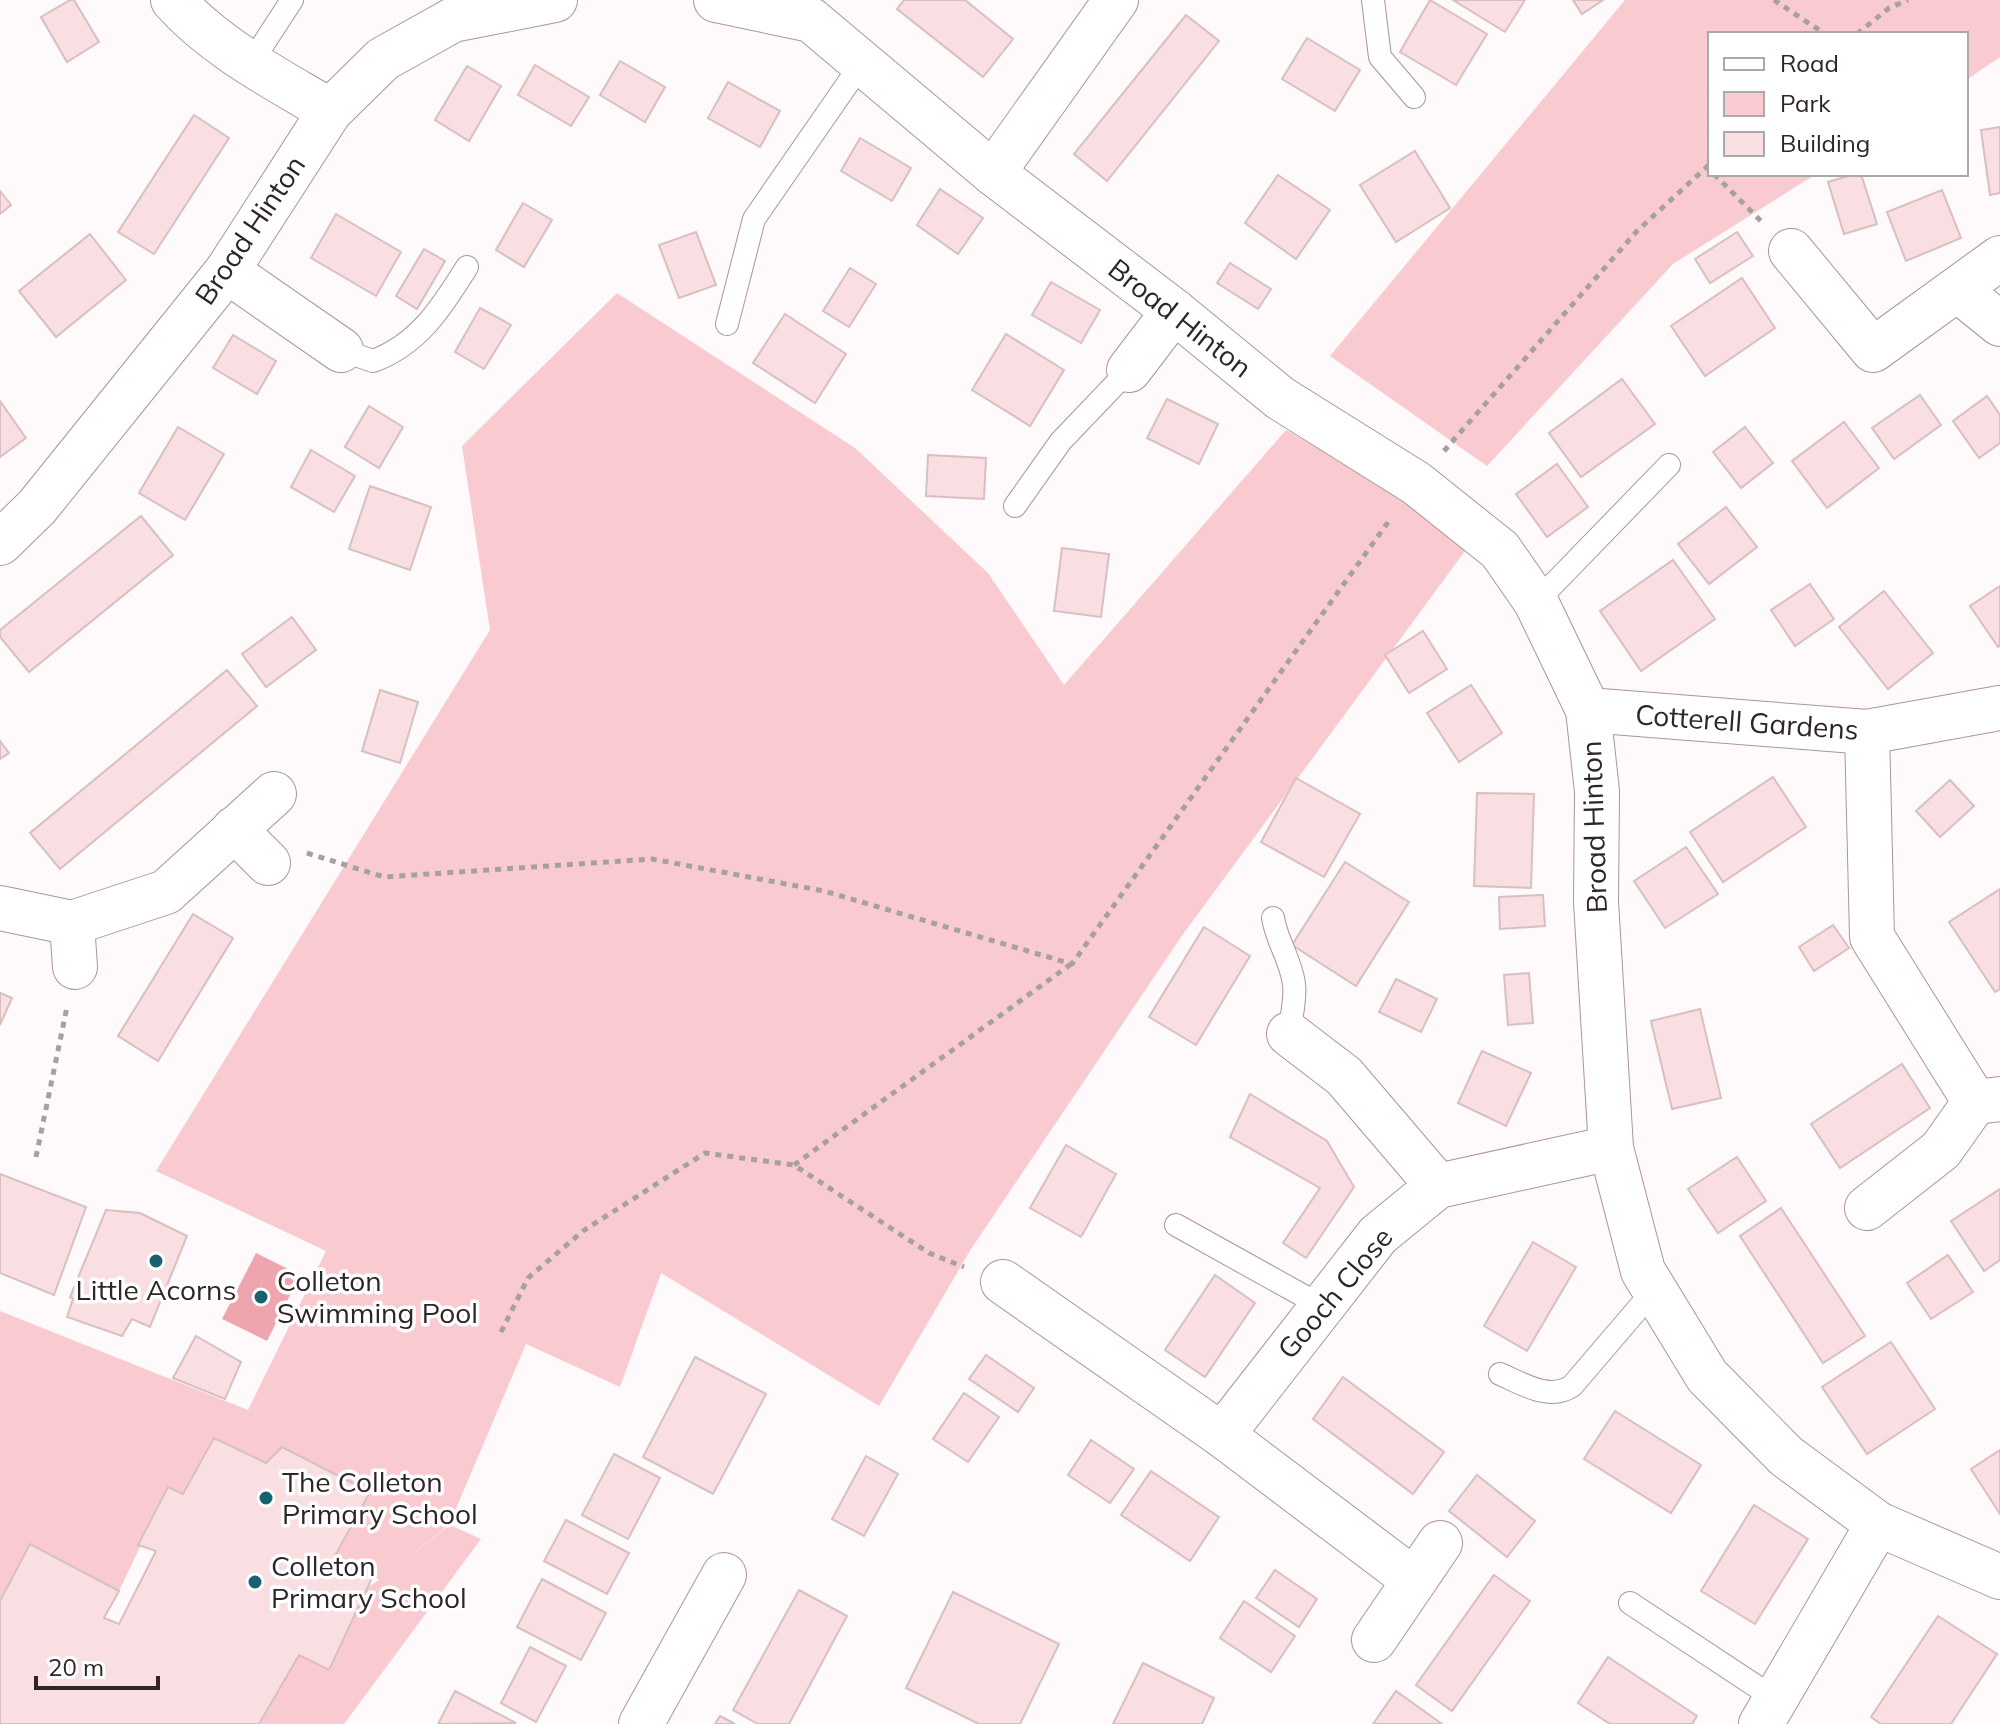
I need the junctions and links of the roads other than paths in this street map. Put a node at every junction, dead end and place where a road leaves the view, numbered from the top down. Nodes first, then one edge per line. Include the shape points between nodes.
1 (173, 0) edge
2 (292, 0) edge
3 (555, 0) edge
4 (716, 0) edge
5 (1116, 0) edge
6 (1373, 0) edge
7 (251, 63) junction
8 (862, 63) junction
9 (1414, 97) dead end
10 (330, 111) junction
11 (993, 173) junction
12 (1791, 251) road end
13 (2000, 258) edge
14 (467, 267) dead end
15 (227, 271) junction
16 (1958, 290) junction
17 (1174, 311) junction
18 (727, 324) dead end
19 (2000, 324) edge
20 (341, 350) joint
21 (1129, 370) joint
22 (1669, 465) dead end
23 (1015, 506) dead end
24 (0, 543) edge
25 (1536, 602) junction
26 (2000, 708) edge
27 (1588, 710) junction
28 (1867, 732) junction
29 (274, 794) dead end
30 (234, 829) junction
31 (281, 856) road end
32 (0, 908) edge
33 (1273, 918) dead end
34 (72, 923) junction
35 (75, 967) road end
36 (1289, 1034) joint
37 (1988, 1101) edge
38 (1611, 1148) junction
39 (1438, 1186) junction
40 (1867, 1208) dead end
41 (1176, 1225) dead end
42 (1003, 1282) dead end
43 (1654, 1290) junction
44 (1320, 1305) junction
45 (1500, 1374) dead end
46 (1222, 1435) junction
47 (1878, 1524) junction
48 (1440, 1543) dead end
49 (724, 1575) dead end
50 (2000, 1577) edge
51 (1414, 1580) junction
52 (1630, 1603) dead end
53 (1374, 1640) dead end
54 (1769, 1712) edge
55 (641, 1724) edge

1 - 7 street via 193,22
2 - 7 lane
3 - 10 street, Broad Hinton via 453,20 383,59
4 - 8 street, Broad Hinton via 811,20
5 - 11 street
6 - 9 lane via 1380,57
7 - 10 street
8 - 11 street, Broad Hinton
8 - 18 lane via 754,219
10 - 15 street, Broad Hinton
11 - 17 street, Broad Hinton
12 - 16 street via 1873,350
13 - 16 street
14 - 20 lane via 409,343 373,361
15 - 20 street
15 - 24 street, Broad Hinton via 37,507
16 - 19 street
17 - 21 street
17 - 25 street, Broad Hinton via 1280,398 1416,483 1500,550
21 - 23 lane via 1061,441
22 - 25 lane
25 - 27 street, Broad Hinton
26 - 28 street, Cotterell Gardens
27 - 28 street, Cotterell Gardens
27 - 38 street, Broad Hinton via 1597,791 1596,902
28 - 37 street via 1872,937
29 - 30 street
30 - 31 street
30 - 34 street via 166,892
32 - 34 street
33 - 36 lane via 1295,986
34 - 35 street
36 - 39 street via 1344,1076
37 - 40 street via 1941,1150
38 - 39 street, Gooch Close
38 - 43 street, Broad Hinton via 1643,1271
39 - 44 street, Gooch Close via 1378,1235
41 - 44 lane
42 - 46 street
43 - 45 lane via 1562,1392 1534,1389
43 - 47 street, Broad Hinton via 1707,1376 1786,1456
44 - 46 street, Gooch Close
46 - 51 street
47 - 50 street, Broad Hinton
47 - 54 street
48 - 51 street
49 - 55 street
51 - 53 street
52 - 54 lane

